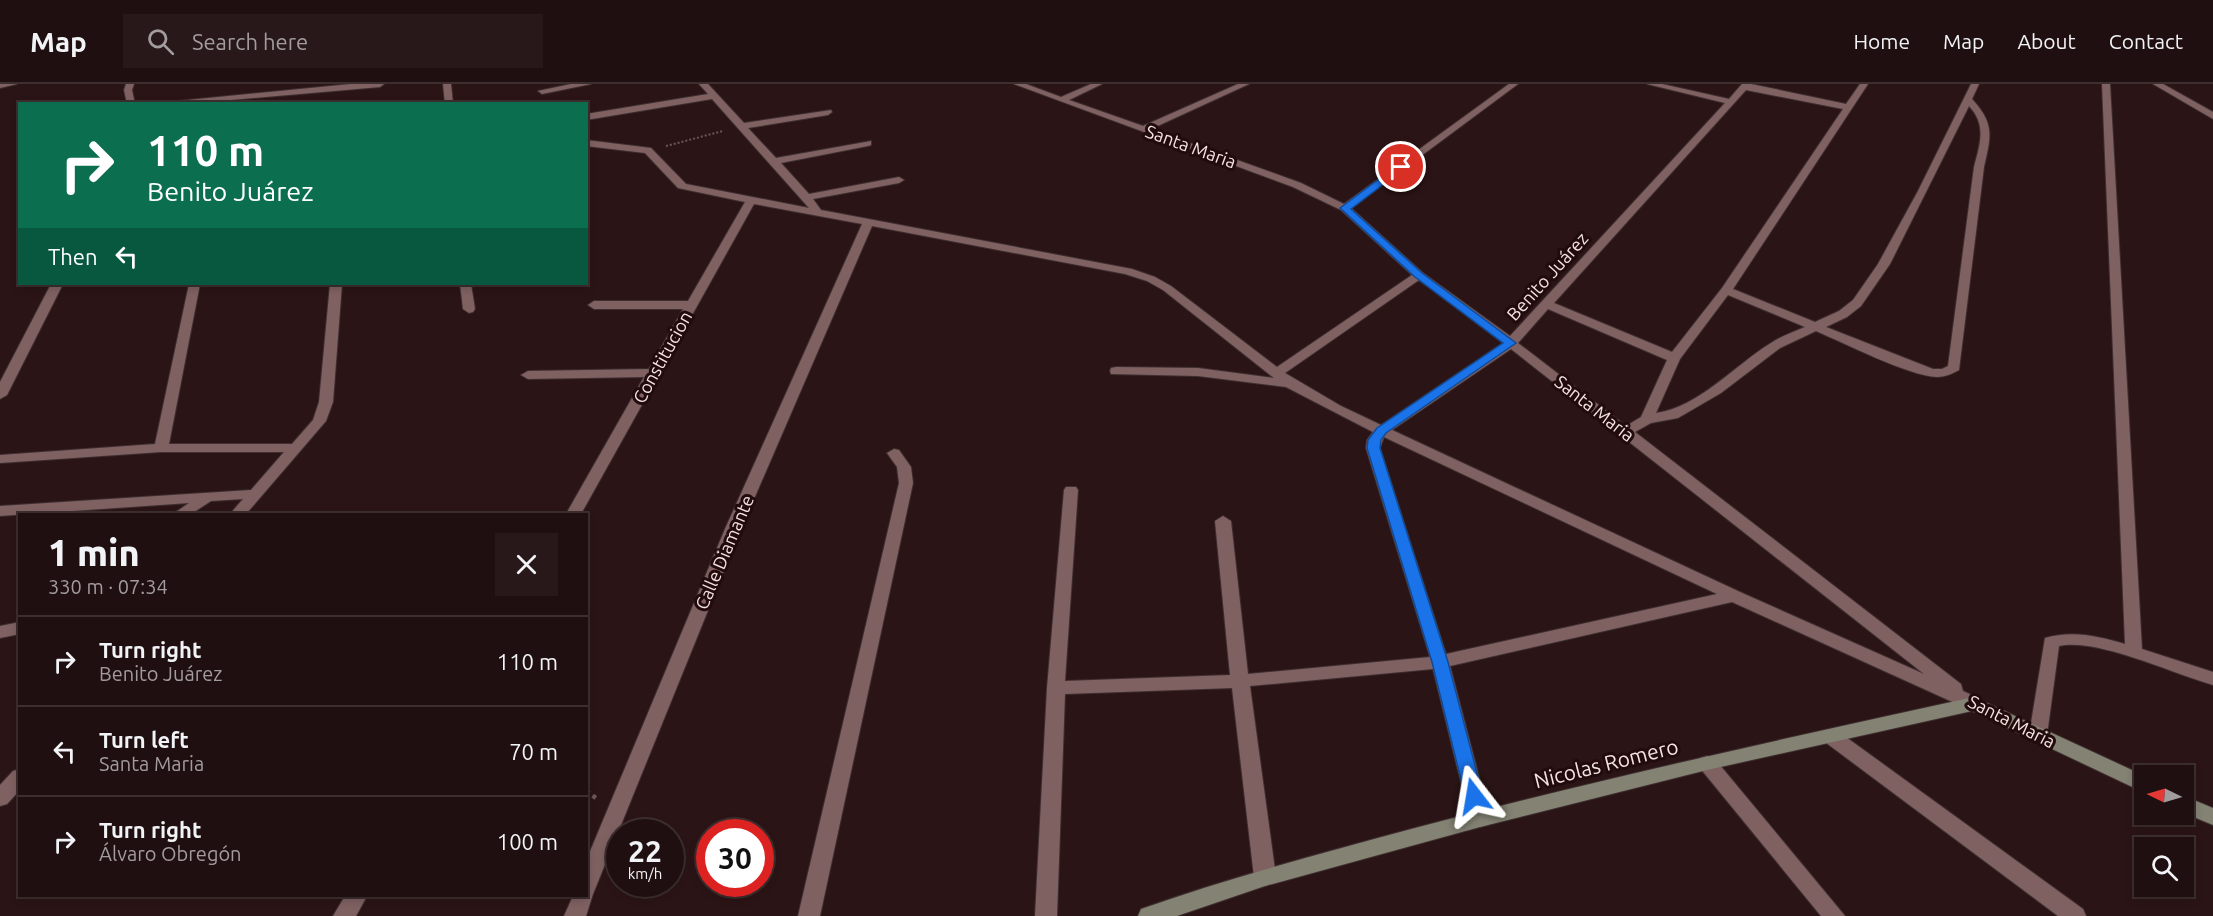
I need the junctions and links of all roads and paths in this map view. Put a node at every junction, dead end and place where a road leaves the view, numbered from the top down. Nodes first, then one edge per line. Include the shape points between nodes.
1 (13, 84) edge
2 (130, 84) edge
3 (380, 84) edge
4 (447, 84) edge
5 (587, 84) edge
6 (703, 84) edge
7 (1018, 84) edge
8 (1098, 84) edge
9 (1245, 84) edge
10 (1514, 84) edge
11 (1652, 84) edge
12 (1864, 84) edge
13 (1975, 84) edge
14 (2106, 84) edge
15 (2157, 84) edge
16 (0, 85) edge
17 (1746, 85) edge
18 (540, 87) edge
19 (714, 96) junction
20 (241, 100) edge
21 (1060, 100) junction
22 (1968, 100) junction
23 (131, 102) edge
24 (196, 102) edge
25 (448, 102) edge
26 (547, 102) edge
27 (1730, 102) junction
28 (1848, 106) junction
29 (828, 112) dead end
30 (2213, 116) edge
31 (588, 117) edge
32 (744, 126) junction
33 (1144, 129) junction
34 (588, 142) edge
35 (868, 143) dead end
36 (648, 150) junction
37 (774, 161) junction
38 (898, 180) dead end
39 (807, 197) junction
40 (751, 200) junction
41 (1345, 208) junction
42 (818, 212) junction
43 (869, 221) junction
44 (1419, 275) junction
45 (56, 285) edge
46 (194, 285) edge
47 (336, 285) edge
48 (465, 285) edge
49 (1726, 290) junction
50 (691, 304) junction
51 (1546, 304) junction
52 (594, 305) dead end
53 (469, 309) dead end
54 (1818, 326) junction
55 (1510, 343) junction
56 (1674, 358) junction
57 (1116, 371) dead end
58 (653, 373) junction
59 (1276, 374) junction
60 (528, 375) dead end
61 (1289, 383) junction
62 (0, 395) edge
63 (1647, 419) junction
64 (1382, 431) junction
65 (1626, 432) junction
66 (161, 448) junction
67 (297, 448) junction
68 (894, 453) dead end
69 (0, 459) edge
70 (1071, 490) dead end
71 (254, 494) junction
72 (206, 498) junction
73 (0, 511) edge
74 (183, 513) edge
75 (239, 513) edge
76 (574, 513) edge
77 (1223, 521) dead end
78 (1734, 596) junction
79 (18, 628) edge
80 (0, 632) edge
81 (2134, 653) junction
82 (1440, 662) junction
83 (2213, 679) edge
84 (1240, 681) junction
85 (1056, 688) junction
86 (1974, 704) junction
87 (2038, 735) junction
88 (1832, 737) junction
89 (1707, 763) junction
90 (18, 778) edge
91 (2134, 780) edge
92 (0, 798) edge
93 (2194, 808) edge
94 (2213, 817) edge
95 (1480, 819) junction
96 (1266, 877) junction
97 (588, 882) edge
98 (355, 897) edge
99 (583, 897) edge
100 (344, 916) edge
101 (575, 916) edge
102 (809, 916) edge
103 (1046, 916) edge
104 (1149, 916) edge
105 (1834, 916) edge
106 (2075, 916) edge

1 - 16 street
2 - 23 street
3 - 20 street
4 - 25 street
5 - 18 street
6 - 19 street
7 - 21 street, Santa Maria
8 - 21 street
9 - 33 street
10 - 41 street
11 - 27 street
12 - 28 street
13 - 22 street
14 - 81 street
15 - 30 street
17 - 27 street, Benito Juárez
17 - 28 street
18 - 26 street
19 - 31 street
19 - 32 street
20 - 24 street
21 - 33 street, Santa Maria
22 - 54 street via 1884,264 1857,303
22 - 54 street via 1986,122 1986,137 1954,367 1945,373 1920,370
27 - 51 street, Benito Juárez
28 - 49 street
29 - 32 street
32 - 36 path
32 - 37 street
33 - 41 street, Santa Maria via 1297,185
34 - 36 street
35 - 37 street
36 - 40 street via 682,186
37 - 39 street
38 - 39 street
39 - 42 street
40 - 42 street
40 - 50 street, Constitucion
41 - 44 street, Santa Maria
42 - 43 street
43 - 59 street via 1128,271 1151,279
43 - 97 street, Calle Diamante via 733,529
44 - 55 street, Santa Maria
44 - 59 street
45 - 62 street
46 - 66 street
47 - 67 street via 326,402 319,421
48 - 53 street
49 - 54 street
49 - 56 street
50 - 52 street
50 - 58 street, Constitucion
51 - 55 street, Benito Juárez
51 - 56 street
54 - 63 street via 1776,345 1716,390 1673,415
55 - 64 street, Benito Juárez
55 - 65 street, Santa Maria
56 - 63 street
57 - 61 street via 1197,372
58 - 60 street
58 - 76 street, Constitucion
59 - 61 street
61 - 64 street
63 - 65 street
64 - 78 street
64 - 82 street via 1373,448
65 - 86 street, Santa Maria
66 - 67 street
66 - 69 street
67 - 71 street
68 - 102 street via 904,467 906,483
70 - 85 street
71 - 72 street
71 - 75 street
72 - 73 street
72 - 74 street
77 - 84 street
78 - 82 street
78 - 86 street
79 - 80 street
81 - 83 street
81 - 87 street via 2081,639 2051,642
82 - 84 street
82 - 95 street
84 - 85 street
84 - 96 street
85 - 103 street
86 - 87 main road, Santa Maria
86 - 88 main road, Nicolas Romero
87 - 91 main road, Santa Maria
88 - 89 main road, Nicolas Romero
88 - 106 street
89 - 95 main road, Nicolas Romero
89 - 105 street
90 - 92 street
93 - 94 main road
95 - 96 main road, Nicolas Romero
96 - 104 main road, Nicolas Romero
98 - 100 street
99 - 101 street

